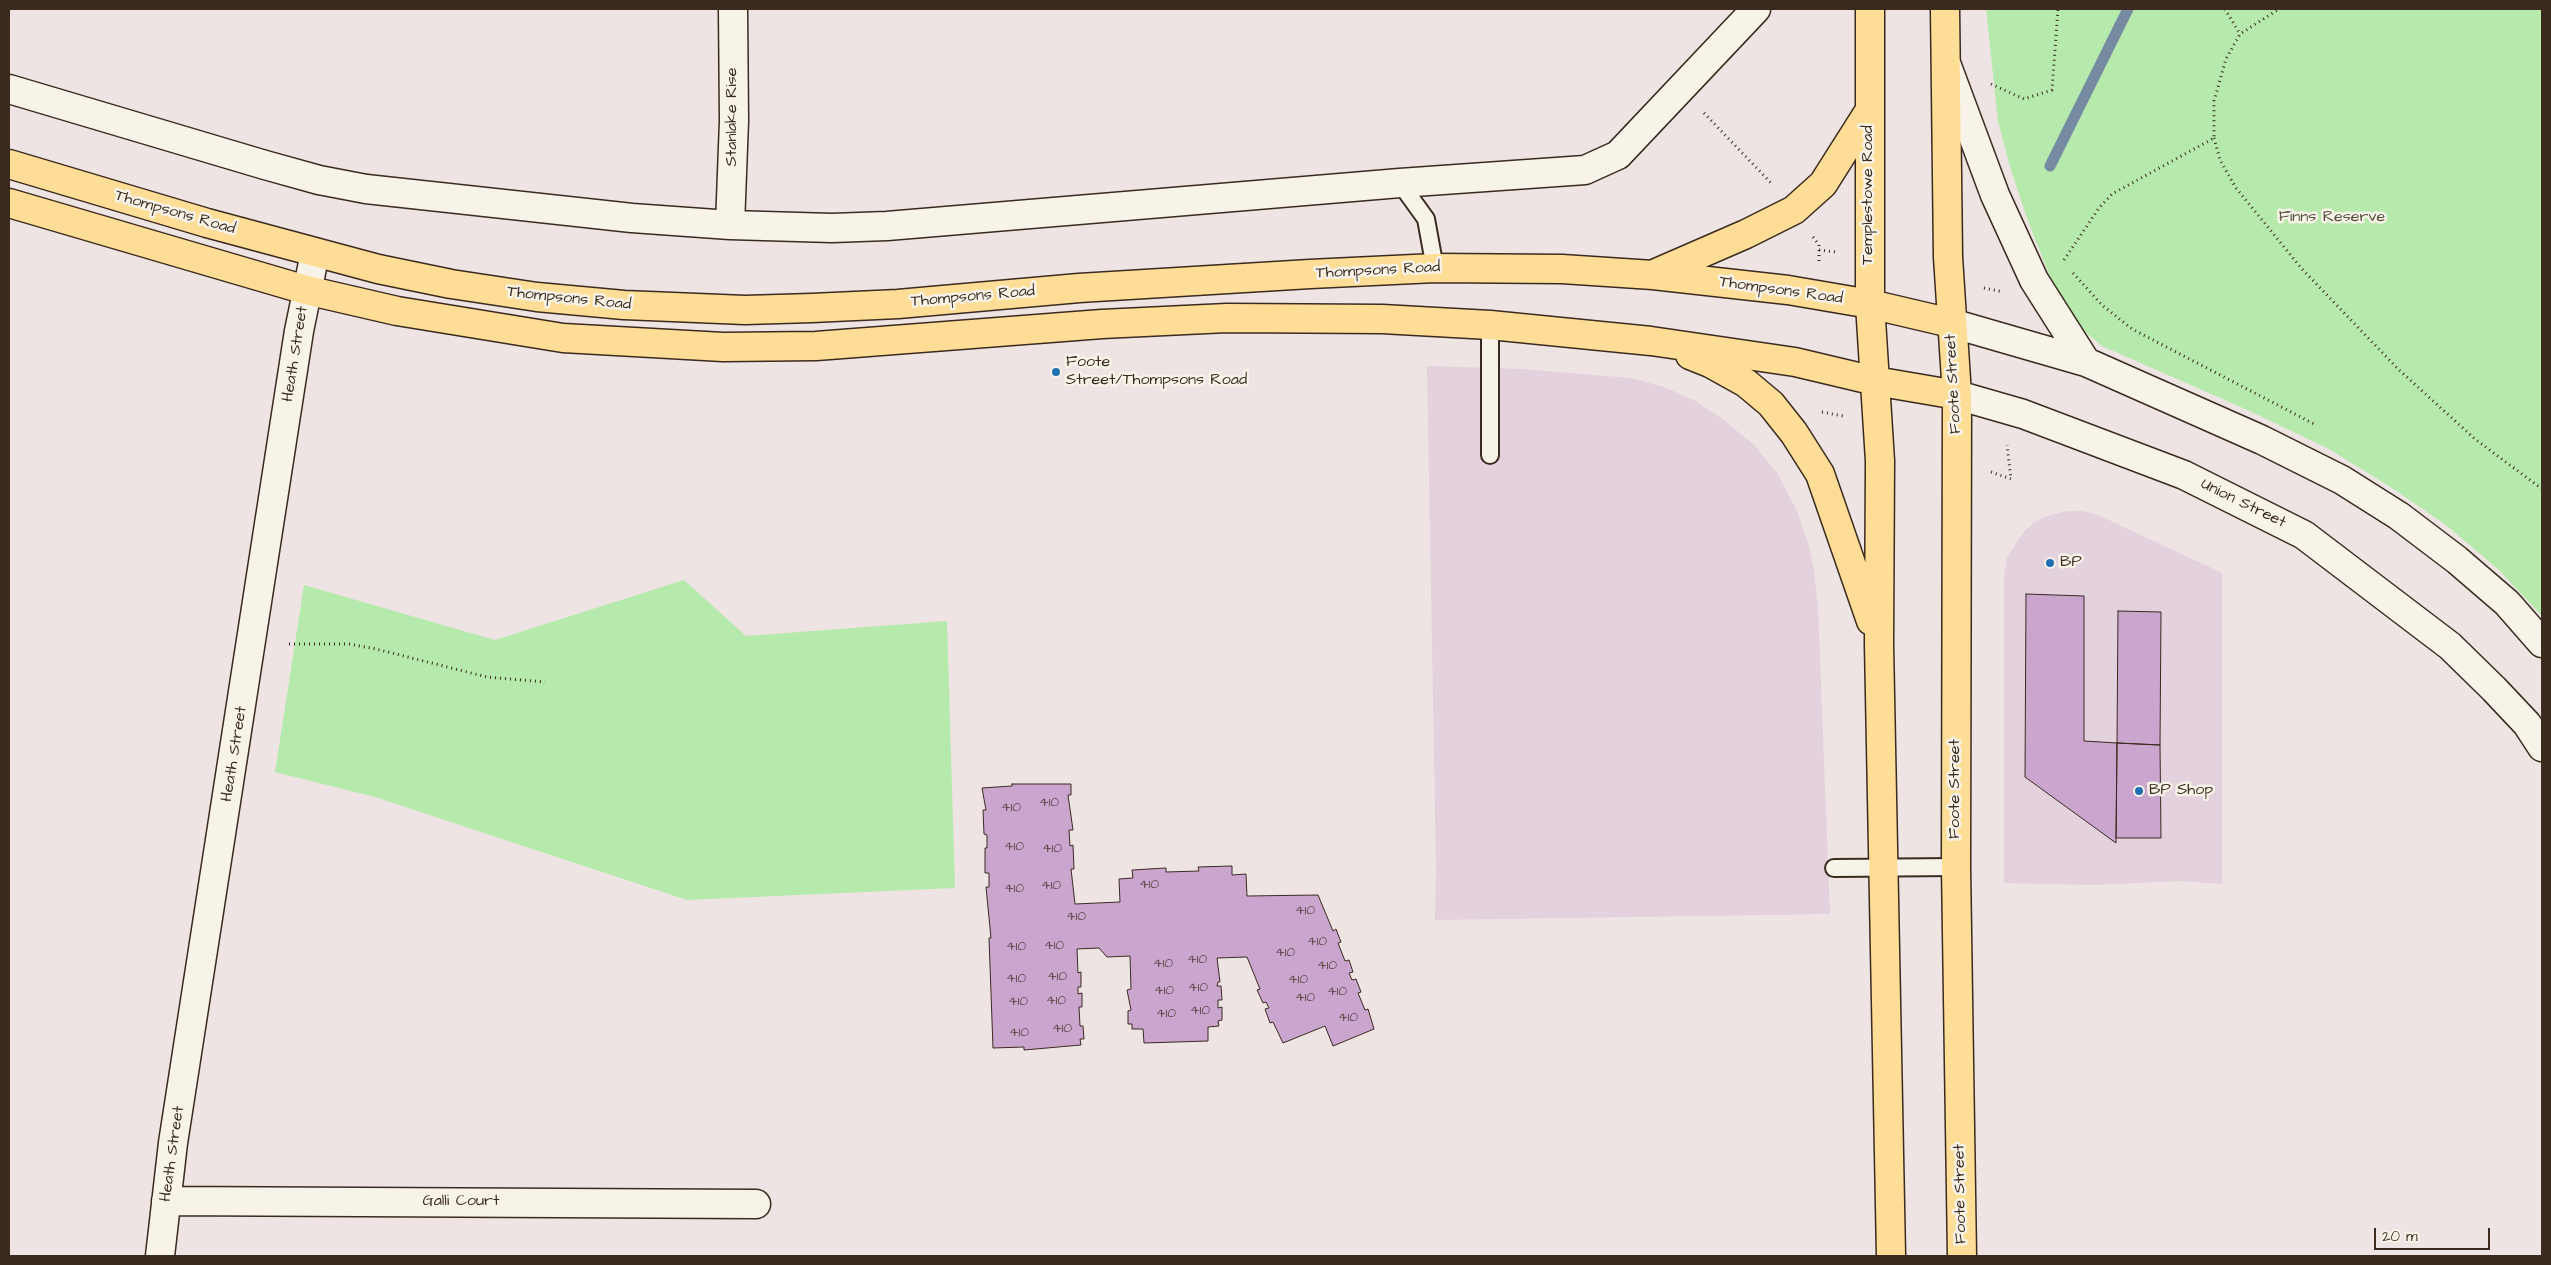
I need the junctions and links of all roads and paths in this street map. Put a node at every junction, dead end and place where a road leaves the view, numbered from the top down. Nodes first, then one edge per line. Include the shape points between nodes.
1 (733, 9) edge
2 (1756, 9) edge
3 (1870, 9) edge
4 (1945, 9) edge
5 (2058, 9) edge
6 (2226, 9) edge
7 (2279, 9) edge
8 (2240, 34) junction
9 (1946, 62) junction
10 (9, 89) edge
11 (1868, 113) junction
12 (2214, 138) junction
13 (9, 164) edge
14 (1400, 183) junction
15 (9, 203) edge
16 (730, 225) junction
17 (315, 253) junction
18 (1435, 268) junction
19 (1653, 275) junction
20 (2034, 280) junction
21 (306, 290) junction
22 (2003, 292) dead end
23 (1870, 304) junction
24 (1951, 322) junction
25 (1490, 325) junction
26 (1651, 340) junction
27 (2086, 362) junction
28 (1875, 381) junction
29 (1956, 395) junction
30 (1490, 455) dead end
31 (2542, 489) edge
32 (2542, 643) edge
33 (289, 644) dead end
34 (1879, 644) junction
35 (545, 682) dead end
36 (2542, 747) edge
37 (1956, 867) junction
38 (1834, 868) dead end
39 (1885, 868) junction
40 (166, 1200) junction
41 (756, 1204) dead end
42 (160, 1256) edge
43 (1891, 1256) edge
44 (1962, 1256) edge

1 - 16 street, Stanlake Rise via 734,121
2 - 14 street via 1618,155 1585,170
3 - 11 main road, Templestowe Road
4 - 9 main road
5 - 9 path via 2052,90 2024,100
6 - 8 path
7 - 8 path
8 - 12 path via 2226,59 2214,101
9 - 20 street via 1995,195
9 - 24 main road
10 - 16 street via 283,170 366,189 613,216
11 - 19 main road via 1823,184 1794,210
11 - 23 main road, Templestowe Road
12 - 20 path via 2112,194 2063,262
12 - 31 path via 2220,160 2236,188 2302,269 2398,369 2475,439
13 - 17 main road, Thompsons Road
14 - 16 street via 888,226
14 - 18 lane via 1426,219
15 - 21 main road
17 - 18 main road, Thompsons Road via 378,270 537,297 634,306 745,310 898,304 1079,288
17 - 21 street, Heath Street
18 - 19 main road, Thompsons Road via 1562,269
19 - 23 main road, Thompsons Road via 1788,290
20 - 22 path
20 - 27 street
21 - 25 main road via 397,311 563,338 723,348 816,346 1102,324 1227,318 1362,318
21 - 40 street, Heath Street
23 - 24 main road, Thompsons Road
23 - 28 main road, Templestowe Road
24 - 27 street
24 - 29 main road, Foote Street
25 - 26 main road
25 - 30 lane
26 - 28 main road via 1794,362
26 - 34 main road via 1710,363 1746,383 1770,404 1794,433 1820,474
27 - 32 street via 2262,440 2342,480 2399,516 2457,560 2507,603
28 - 29 main road, Union Street
28 - 34 main road via 1880,461
29 - 36 street, Union Street via 2023,414 2184,475 2304,535 2450,646 2526,724
29 - 37 main road, Foote Street
33 - 35 path via 349,644 487,677
34 - 39 main road
37 - 39 lane
37 - 44 main road, Foote Street
38 - 39 lane
39 - 43 main road
40 - 41 street, Galli Court
40 - 42 street, Heath Street

